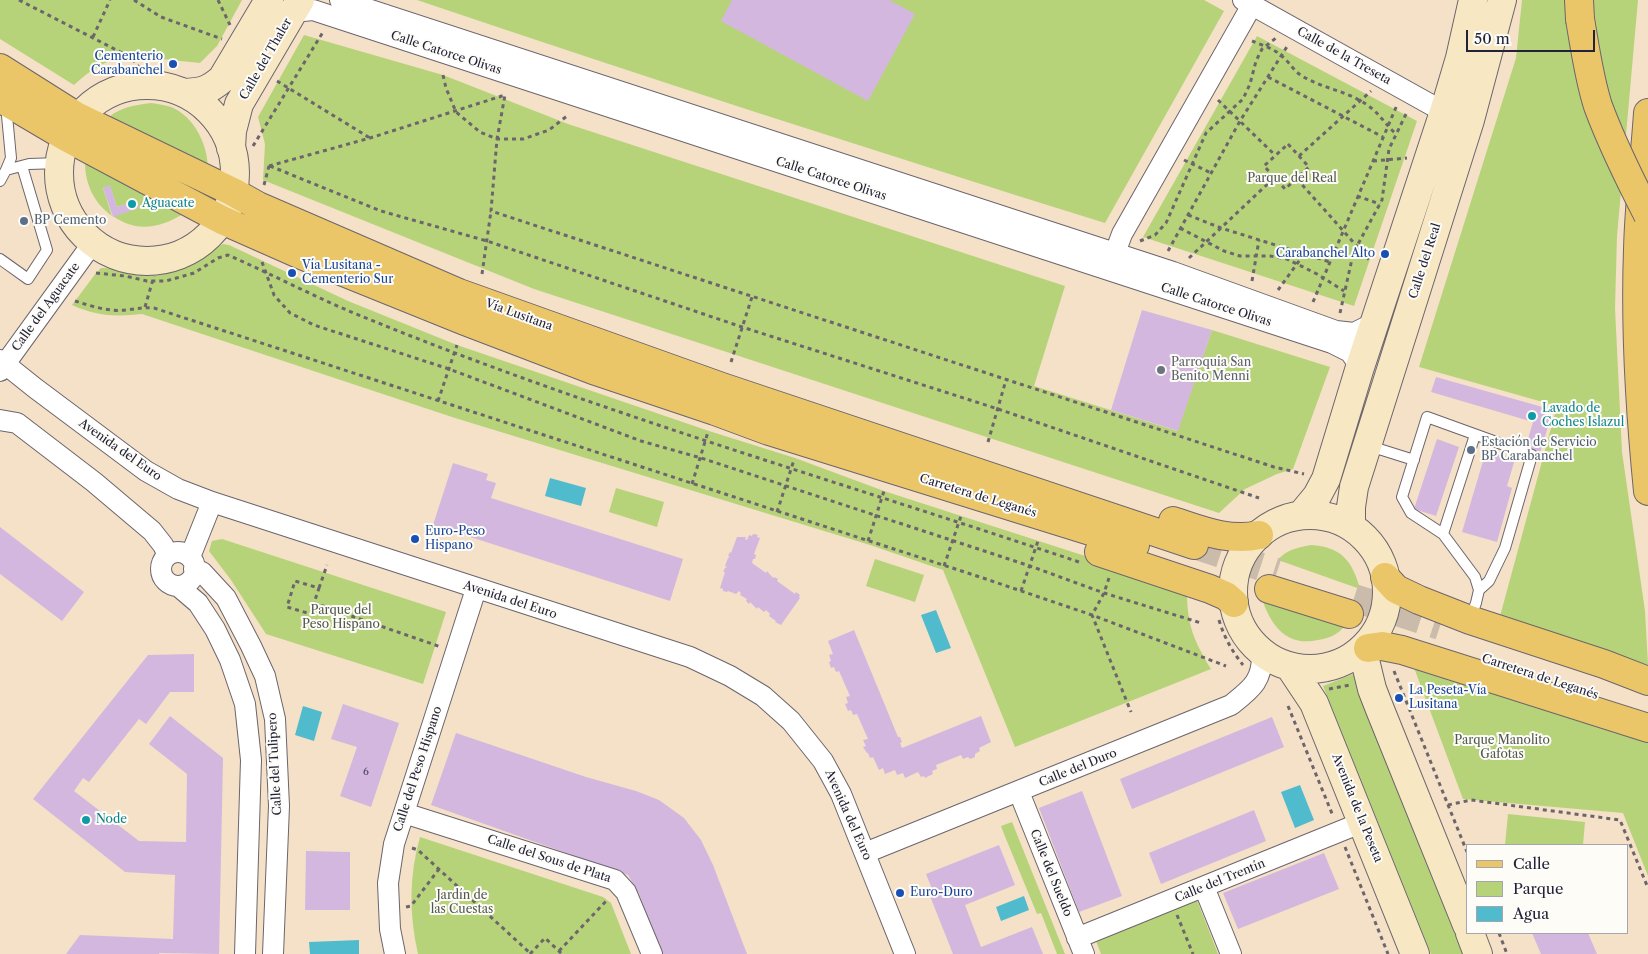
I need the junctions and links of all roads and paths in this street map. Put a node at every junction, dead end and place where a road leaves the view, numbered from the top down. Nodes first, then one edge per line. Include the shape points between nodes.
1 (19, 0) edge
2 (110, 0) edge
3 (134, 0) edge
4 (218, 0) edge
5 (269, 0) edge
6 (340, 0) edge
7 (1473, 0) edge
8 (1502, 0) edge
9 (1248, 3) edge
10 (296, 6) edge
11 (1580, 10) edge
12 (232, 30) dead end
13 (324, 30) dead end
14 (1280, 36) dead end
15 (93, 38) junction
16 (226, 40) dead end
17 (1252, 41) dead end
18 (1290, 42) dead end
19 (1265, 46) junction
20 (1282, 55) junction
21 (0, 68) edge
22 (443, 75) dead end
23 (271, 77) dead end
24 (1268, 77) junction
25 (152, 84) junction
26 (1373, 88) dead end
27 (290, 89) junction
28 (184, 93) junction
29 (3, 99) edge
30 (1217, 99) dead end
31 (1398, 100) dead end
32 (1360, 101) junction
33 (1410, 106) dead end
34 (1229, 111) junction
35 (456, 112) junction
36 (1444, 112) junction
37 (1648, 113) edge
38 (567, 116) dead end
39 (1342, 116) junction
40 (1240, 121) junction
41 (71, 126) junction
42 (1388, 126) junction
43 (1396, 134) junction
44 (1383, 137) junction
45 (370, 138) junction
46 (497, 139) junction
47 (242, 148) junction
48 (1276, 155) junction
49 (1299, 156) junction
50 (1182, 158) dead end
51 (1409, 158) dead end
52 (1388, 160) junction
53 (1372, 161) junction
54 (60, 163) junction
55 (1192, 164) junction
56 (22, 166) junction
57 (269, 166) junction
58 (6, 170) junction
59 (1211, 173) junction
60 (1274, 178) junction
61 (1297, 179) junction
62 (0, 181) edge
63 (262, 190) dead end
64 (233, 192) junction
65 (1357, 196) junction
66 (1380, 204) junction
67 (491, 211) junction
68 (1188, 215) junction
69 (1648, 215) edge
70 (222, 220) junction
71 (1180, 228) junction
72 (1222, 228) junction
73 (1343, 230) junction
74 (1259, 240) junction
75 (487, 241) junction
76 (1140, 241) dead end
77 (1207, 241) junction
78 (92, 244) junction
79 (1357, 246) junction
80 (1168, 252) dead end
81 (1114, 253) junction
82 (1304, 254) junction
83 (1256, 256) junction
84 (1188, 258) dead end
85 (0, 259) edge
86 (262, 260) dead end
87 (1330, 262) junction
88 (1297, 264) junction
89 (1375, 266) dead end
90 (266, 272) junction
91 (96, 273) dead end
92 (482, 274) dead end
93 (154, 276) dead end
94 (1323, 278) junction
95 (1252, 281) dead end
96 (152, 282) junction
97 (1278, 290) dead end
98 (1344, 291) junction
99 (752, 297) junction
100 (75, 301) dead end
101 (1313, 302) dead end
102 (144, 307) junction
103 (1340, 313) dead end
104 (1376, 322) junction
105 (742, 327) junction
106 (457, 345) dead end
107 (454, 352) junction
108 (731, 362) dead end
109 (1, 365) edge
110 (1360, 366) junction
111 (449, 369) junction
112 (1006, 380) junction
113 (438, 401) junction
114 (998, 410) junction
115 (814, 417) junction
116 (0, 420) edge
117 (709, 431) dead end
118 (770, 431) junction
119 (1475, 434) junction
120 (706, 441) junction
121 (988, 442) dead end
122 (1366, 447) junction
123 (701, 458) junction
124 (795, 458) dead end
125 (1414, 460) junction
126 (792, 468) junction
127 (1309, 475) dead end
128 (692, 484) junction
129 (786, 486) junction
130 (1648, 490) edge
131 (884, 491) dead end
132 (882, 498) junction
133 (1259, 498) dead end
134 (212, 502) junction
135 (777, 512) junction
136 (1303, 513) junction
137 (876, 516) junction
138 (961, 516) dead end
139 (959, 522) junction
140 (1351, 522) junction
141 (1443, 534) junction
142 (1259, 535) junction
143 (868, 541) junction
144 (953, 541) junction
145 (1038, 541) dead end
146 (1036, 547) junction
147 (168, 555) junction
148 (192, 563) junction
149 (1087, 564) dead end
150 (327, 565) dead end
151 (944, 566) junction
152 (1030, 566) junction
153 (1110, 572) dead end
154 (1385, 577) junction
155 (1273, 581) tunnel mouth
156 (178, 586) junction
157 (319, 588) junction
158 (476, 589) junction
159 (1479, 590) junction
160 (1021, 591) junction
161 (1104, 593) junction
162 (314, 604) junction
163 (1351, 606) tunnel mouth
164 (1226, 610) junction
165 (1092, 615) junction
166 (1470, 620) junction
167 (1201, 623) dead end
168 (441, 647) dead end
169 (1365, 650) junction
170 (1254, 661) junction
171 (1226, 666) dead end
172 (1290, 667) junction
173 (1389, 672) dead end
174 (1648, 681) edge
175 (1357, 683) dead end
176 (1323, 690) dead end
177 (1648, 692) edge
178 (1288, 705) dead end
179 (1131, 712) dead end
180 (1648, 715) edge
181 (1648, 728) edge
182 (1019, 792) junction
183 (1448, 805) junction
184 (404, 813) junction
185 (1333, 816) dead end
186 (1363, 822) junction
187 (1344, 844) dead end
188 (406, 847) dead end
189 (1466, 850) edge
190 (865, 853) junction
191 (439, 869) junction
192 (1204, 887) junction
193 (1648, 888) edge
194 (611, 895) dead end
195 (403, 908) dead end
196 (1176, 914) dead end
197 (1466, 923) edge
198 (1470, 934) edge
199 (1499, 934) edge
200 (1081, 946) edge
201 (560, 952) edge
202 (530, 953) edge
203 (245, 954) edge
204 (273, 954) edge
205 (395, 954) edge
206 (652, 954) edge
207 (905, 954) edge
208 (1193, 954) edge
209 (1231, 954) edge
210 (1388, 954) edge
211 (1415, 954) edge
212 (1478, 954) edge
213 (1507, 954) edge

1 - 15 path
2 - 15 path
3 - 16 path via 161,17
4 - 12 path
5 - 28 street via 222,79 211,89
6 - 81 street, Calle Catorce Olivas
7 - 36 street
8 - 122 street, Calle del Real via 1470,120
9 - 36 street, Calle de la Treseta
9 - 81 street
10 - 47 street, Calle del Thaler via 239,104 232,131
10 - 110 street, Calle Catorce Olivas via 1332,343 1350,352
11 - 69 main road, bridge via 1598,105
13 - 27 path
14 - 19 path
15 - 25 path via 132,58
17 - 19 path
18 - 20 path
19 - 20 path
19 - 34 path via 1256,61 1243,99
20 - 24 path
20 - 32 path via 1296,72
21 - 41 main road
22 - 35 path
23 - 27 path
24 - 39 path
24 - 40 path
25 - 28 street
25 - 41 street via 125,87 96,100
26 - 32 path
27 - 45 path
27 - 47 path
28 - 47 street via 215,114
29 - 41 main road
29 - 58 lane via 11,158
30 - 34 path
31 - 42 path
32 - 39 path
32 - 42 path via 1375,110
33 - 43 path
34 - 40 path
34 - 55 path via 1206,133
35 - 45 path
35 - 46 path via 480,132
35 - 46 path via 505,95
36 - 104 street
37 - 130 main road via 1638,249 1638,334
38 - 46 path via 549,130 524,139
39 - 44 path
39 - 49 path
40 - 48 path
40 - 59 path
41 - 54 street
41 - 64 main road, Vía Lusitana
41 - 70 main road, Vía Lusitana
42 - 43 path
42 - 44 path
43 - 52 path
44 - 53 path
45 - 57 path
46 - 67 path
47 - 64 street via 234,170
48 - 49 path via 1288,144
48 - 60 path via 1264,166
49 - 61 path via 1309,167
50 - 55 path
51 - 52 path
52 - 53 path
52 - 66 path
53 - 65 path
54 - 56 lane
54 - 78 street via 60,192 71,221
55 - 59 path
55 - 76 path via 1166,223 1155,235
56 - 58 lane
56 - 85 lane via 46,250 28,279
57 - 63 path
57 - 75 path via 381,211
58 - 62 lane
59 - 68 path
60 - 61 path via 1285,189
60 - 72 path
61 - 73 path
64 - 70 street
64 - 115 main road, Vía Lusitana via 258,206 459,293
65 - 66 path
65 - 73 path
66 - 79 path
67 - 75 path
67 - 99 path
68 - 71 path
68 - 72 path
70 - 78 street via 194,248 168,259 140,262 114,256
70 - 118 main road, Vía Lusitana via 452,316 593,370
71 - 77 path
71 - 80 path
72 - 74 path
72 - 77 path
73 - 79 path
73 - 87 path
74 - 82 path
74 - 83 path
75 - 92 path
75 - 105 path
77 - 83 path via 1240,256
77 - 84 path
78 - 109 street, Calle del Aguacate
79 - 89 path
79 - 98 path
81 - 104 street, Calle Catorce Olivas via 1336,331 1354,333
82 - 87 path
82 - 88 path
83 - 88 path via 1287,259
83 - 95 path
86 - 90 path
87 - 94 path
88 - 94 path
88 - 97 path
90 - 96 path via 228,255 194,273
90 - 107 path via 354,313
90 - 111 path via 274,295 290,313 314,325
91 - 96 path
93 - 96 path
94 - 98 path
94 - 101 path
96 - 102 path
98 - 103 path
99 - 105 path
99 - 112 path
100 - 102 path via 106,309
102 - 113 path
104 - 110 street
105 - 108 path
105 - 114 path
106 - 107 path
107 - 111 path
107 - 120 path
109 - 134 street, Avenida del Euro via 146,471 178,489
110 - 136 street via 1326,479
111 - 113 path
111 - 123 path via 641,441
112 - 114 path
112 - 127 path via 1274,467
113 - 128 path
114 - 121 path
114 - 133 path
115 - 118 main road, Carretera de Leganés via 1190,553
115 - 142 main road via 833,416 876,424 1226,537
116 - 147 street via 17,423 94,482 152,531
117 - 120 path
118 - 164 main road via 798,450 896,486 1210,589 1226,596
119 - 125 lane via 1427,417
119 - 141 lane
119 - 159 lane via 1532,455 1505,548 1489,581
120 - 123 path
120 - 126 path
122 - 125 lane
122 - 140 street, Calle del Real via 1354,487
123 - 128 path
123 - 129 path
124 - 126 path
125 - 141 lane via 1402,497 1411,512
126 - 129 path
126 - 132 path
128 - 135 path
129 - 135 path
129 - 137 path
131 - 132 path
132 - 137 path
132 - 139 path
134 - 148 street
134 - 158 street, Avenida del Euro
135 - 143 path
136 - 140 street via 1327,514
136 - 142 street via 1283,520
137 - 143 path
137 - 144 path
138 - 139 path
139 - 144 path
139 - 146 path
140 - 154 street via 1374,549
141 - 159 lane via 1475,577
142 - 164 street via 1238,567
143 - 151 path
144 - 151 path
144 - 152 path
145 - 146 path
146 - 149 path
146 - 152 path
147 - 148 street via 184,553
147 - 156 street via 162,562 162,575 166,581
148 - 156 street via 190,581
148 - 204 street, Calle del Tulipero via 226,598 265,676 274,720 279,806
150 - 157 path
151 - 160 path
152 - 160 path
152 - 161 path
153 - 161 path
154 - 166 main road via 1396,589
154 - 169 street via 1382,616
155 - 163 main road
156 - 203 street, Calle del Tulipero via 198,604 214,629 230,660 244,704 251,760
157 - 162 path
157 - 162 path via 295,580 286,607 310,614
158 - 184 street, Calle del Peso Hispano
158 - 190 street, Avenida del Euro via 690,657 763,696 791,721 823,760
159 - 166 lane
160 - 165 path
161 - 165 path
161 - 167 path
162 - 168 path
164 - 170 street via 1242,631
164 - 170 path via 1223,633 1235,655
165 - 171 path
165 - 179 path
166 - 174 main road
169 - 172 street via 1339,666 1321,670
169 - 181 main road via 1382,646 1402,650
169 - 197 street via 1372,689
170 - 172 street via 1276,662
170 - 182 street, Calle del Duro via 1262,664 1259,678 1231,705
172 - 186 street, Avenida de la Peseta via 1314,703
173 - 183 path via 1393,669
175 - 176 path
177 - 180 main road, Carretera de Leganés via 1436,634
178 - 185 path, Avenida de la Peseta
182 - 190 street, Calle del Duro
182 - 200 street, Calle del Sueldo
183 - 189 path
183 - 193 path via 1471,800 1620,820
184 - 205 street, Calle del Peso Hispano via 394,844 388,883 390,929
184 - 206 street, Calle del Sous de Plata via 615,880 626,892
186 - 192 street, Calle del Trentín
186 - 211 street, Avenida de la Peseta
187 - 210 path
188 - 191 path via 418,850
190 - 207 street, Avenida del Euro
191 - 195 path via 411,906
191 - 202 path
192 - 200 street, Calle del Trentín
192 - 209 street
194 - 201 path
196 - 208 path
198 - 212 street
199 - 213 path
201 - 202 path via 545,938

